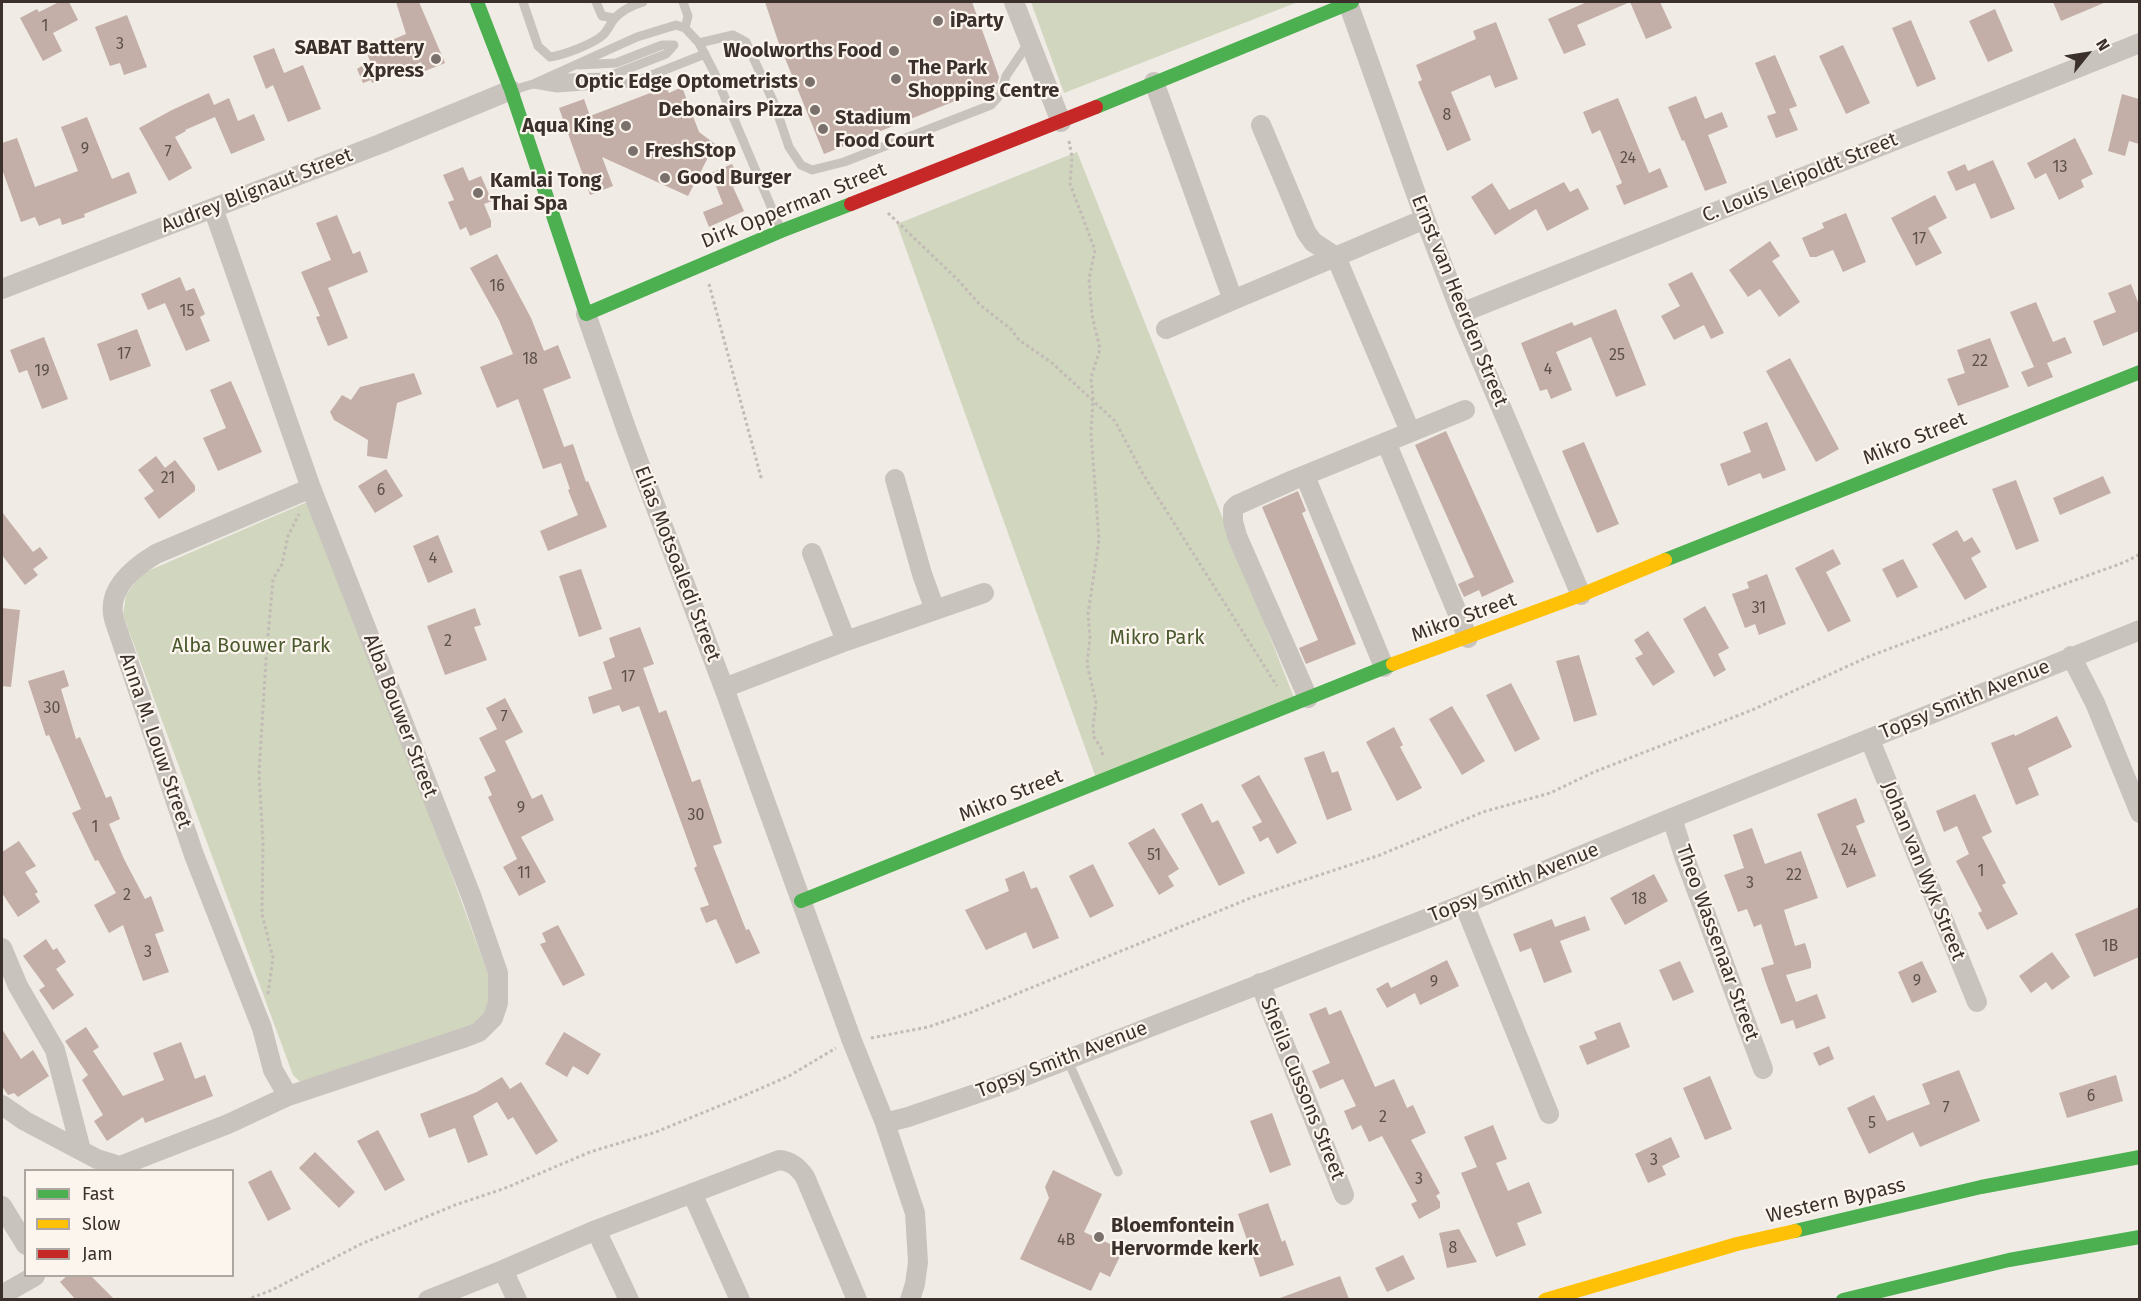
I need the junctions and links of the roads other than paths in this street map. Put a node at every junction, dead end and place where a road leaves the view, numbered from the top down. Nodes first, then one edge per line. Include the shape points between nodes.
1 (477, 2) edge
2 (523, 2) edge
3 (596, 2) edge
4 (644, 2) edge
5 (683, 2) edge
6 (1014, 2) edge
7 (1350, 2) edge
8 (615, 18) junction
9 (685, 28) junction
10 (1029, 42) junction
11 (699, 43) junction
12 (2139, 43) edge
13 (705, 54) junction
14 (573, 65) junction
15 (1154, 82) junction
16 (533, 84) junction
17 (511, 90) junction
18 (1061, 123) junction
19 (1261, 124) dead end
20 (213, 208) junction
21 (1425, 219) junction
22 (781, 231) junction
23 (1336, 257) junction
24 (2, 289) edge
25 (1233, 300) junction
26 (1461, 313) junction
27 (586, 314) junction
28 (1166, 329) dead end
29 (2139, 372) edge
30 (1465, 410) dead end
31 (1410, 431) junction
32 (1386, 442) junction
33 (1305, 476) junction
34 (896, 479) dead end
35 (311, 488) junction
36 (812, 553) dead end
37 (984, 593) dead end
38 (1581, 595) junction
39 (935, 610) junction
40 (2139, 630) edge
41 (1468, 638) junction
42 (846, 641) junction
43 (2071, 656) junction
44 (1384, 668) junction
45 (724, 688) junction
46 (1308, 698) junction
47 (1870, 740) junction
48 (2139, 813) edge
49 (1672, 818) junction
50 (801, 901) junction
51 (1464, 904) junction
52 (2, 948) edge
53 (1260, 983) junction
54 (1977, 1002) dead end
55 (1067, 1059) junction
56 (1763, 1069) dead end
57 (288, 1096) junction
58 (2, 1105) edge
59 (1549, 1114) dead end
60 (885, 1123) junction
61 (2139, 1157) edge
62 (90, 1160) edge
63 (120, 1168) edge
64 (1118, 1172) dead end
65 (692, 1193) junction
66 (1344, 1195) dead end
67 (2, 1206) edge
68 (596, 1230) junction
69 (2139, 1237) edge
70 (23, 1238) edge
71 (503, 1270) junction
72 (32, 1277) edge
73 (2, 1295) edge
74 (428, 1299) edge
75 (517, 1299) edge
76 (629, 1299) edge
77 (740, 1299) edge
78 (857, 1299) edge
79 (910, 1299) edge
80 (1545, 1299) edge
81 (1843, 1299) edge

1 - 17 main road, Elias Motsoaledi Street
2 - 8 lane via 538,46 550,57 596,40
3 - 8 lane via 602,16
4 - 8 lane
5 - 9 lane via 688,16
6 - 10 street
7 - 15 main road, Dirk Opperman Street
7 - 21 street, Ernst van Heerden Street
9 - 11 lane
9 - 14 lane via 676,25 658,29
10 - 11 lane via 991,105 844,162 812,170 801,165 789,147 746,42 733,35
10 - 18 street
11 - 13 lane
12 - 26 street, C. Louis Leipoldt Street
13 - 16 lane via 617,85 557,88
13 - 22 lane
14 - 16 lane
14 - 16 lane via 616,63 662,45 674,45 666,54 606,76 567,78 547,86
15 - 18 main road, Dirk Opperman Street
15 - 25 street
16 - 17 lane
17 - 20 street, Audrey Blignaut Street
17 - 27 main road, Elias Motsoaledi Street
18 - 22 main road, Dirk Opperman Street
19 - 23 street via 1306,232 1313,242
20 - 24 street, Audrey Blignaut Street
20 - 35 street, Alba Bouwer Street
21 - 23 street
21 - 26 street, Ernst van Heerden Street
22 - 27 main road, Dirk Opperman Street
23 - 25 street
23 - 31 street
25 - 28 street
26 - 38 street, Ernst van Heerden Street
27 - 45 street, Elias Motsoaledi Street
29 - 38 main road, Mikro Street
30 - 31 street
31 - 32 street
32 - 33 street
32 - 41 street
33 - 44 street
33 - 46 street via 1237,505 1232,513 1237,536
34 - 39 street
35 - 57 street, Anna M. Louw Street via 142,562 122,582 113,604 120,637 194,855 262,1028 273,1070
35 - 57 street, Alba Bouwer Street via 472,898 498,973 499,989 493,1018 479,1032
36 - 42 street
37 - 39 street
38 - 41 main road, Mikro Street
39 - 42 street
40 - 43 street, Topsy Smith Avenue
41 - 44 main road, Mikro Street
42 - 45 street
43 - 47 street, Topsy Smith Avenue
43 - 48 street via 2095,703
44 - 46 main road, Mikro Street
45 - 50 street, Elias Motsoaledi Street
46 - 50 main road, Mikro Street
47 - 49 street, Topsy Smith Avenue
47 - 54 street, Johan van Wyk Street
49 - 51 street, Topsy Smith Avenue
49 - 56 street, Theo Wassenaar Street
50 - 60 street, Elias Motsoaledi Street
51 - 53 street, Topsy Smith Avenue
51 - 59 street
52 - 62 street via 18,986 55,1050
53 - 55 street, Topsy Smith Avenue
53 - 66 street, Sheila Cussons Street
55 - 60 street, Topsy Smith Avenue
55 - 64 lane
57 - 63 street, Alba Bouwer Street
58 - 62 street
60 - 79 street, Elias Motsoaledi Street via 915,1213 918,1262
61 - 80 main road, Western Bypass via 1982,1187 1737,1244
62 - 63 street
65 - 68 street
65 - 77 street
65 - 78 street via 788,1160 805,1177
67 - 70 street
68 - 71 street
68 - 76 street
69 - 81 main road via 2009,1260
71 - 74 street
71 - 75 street
72 - 73 street

